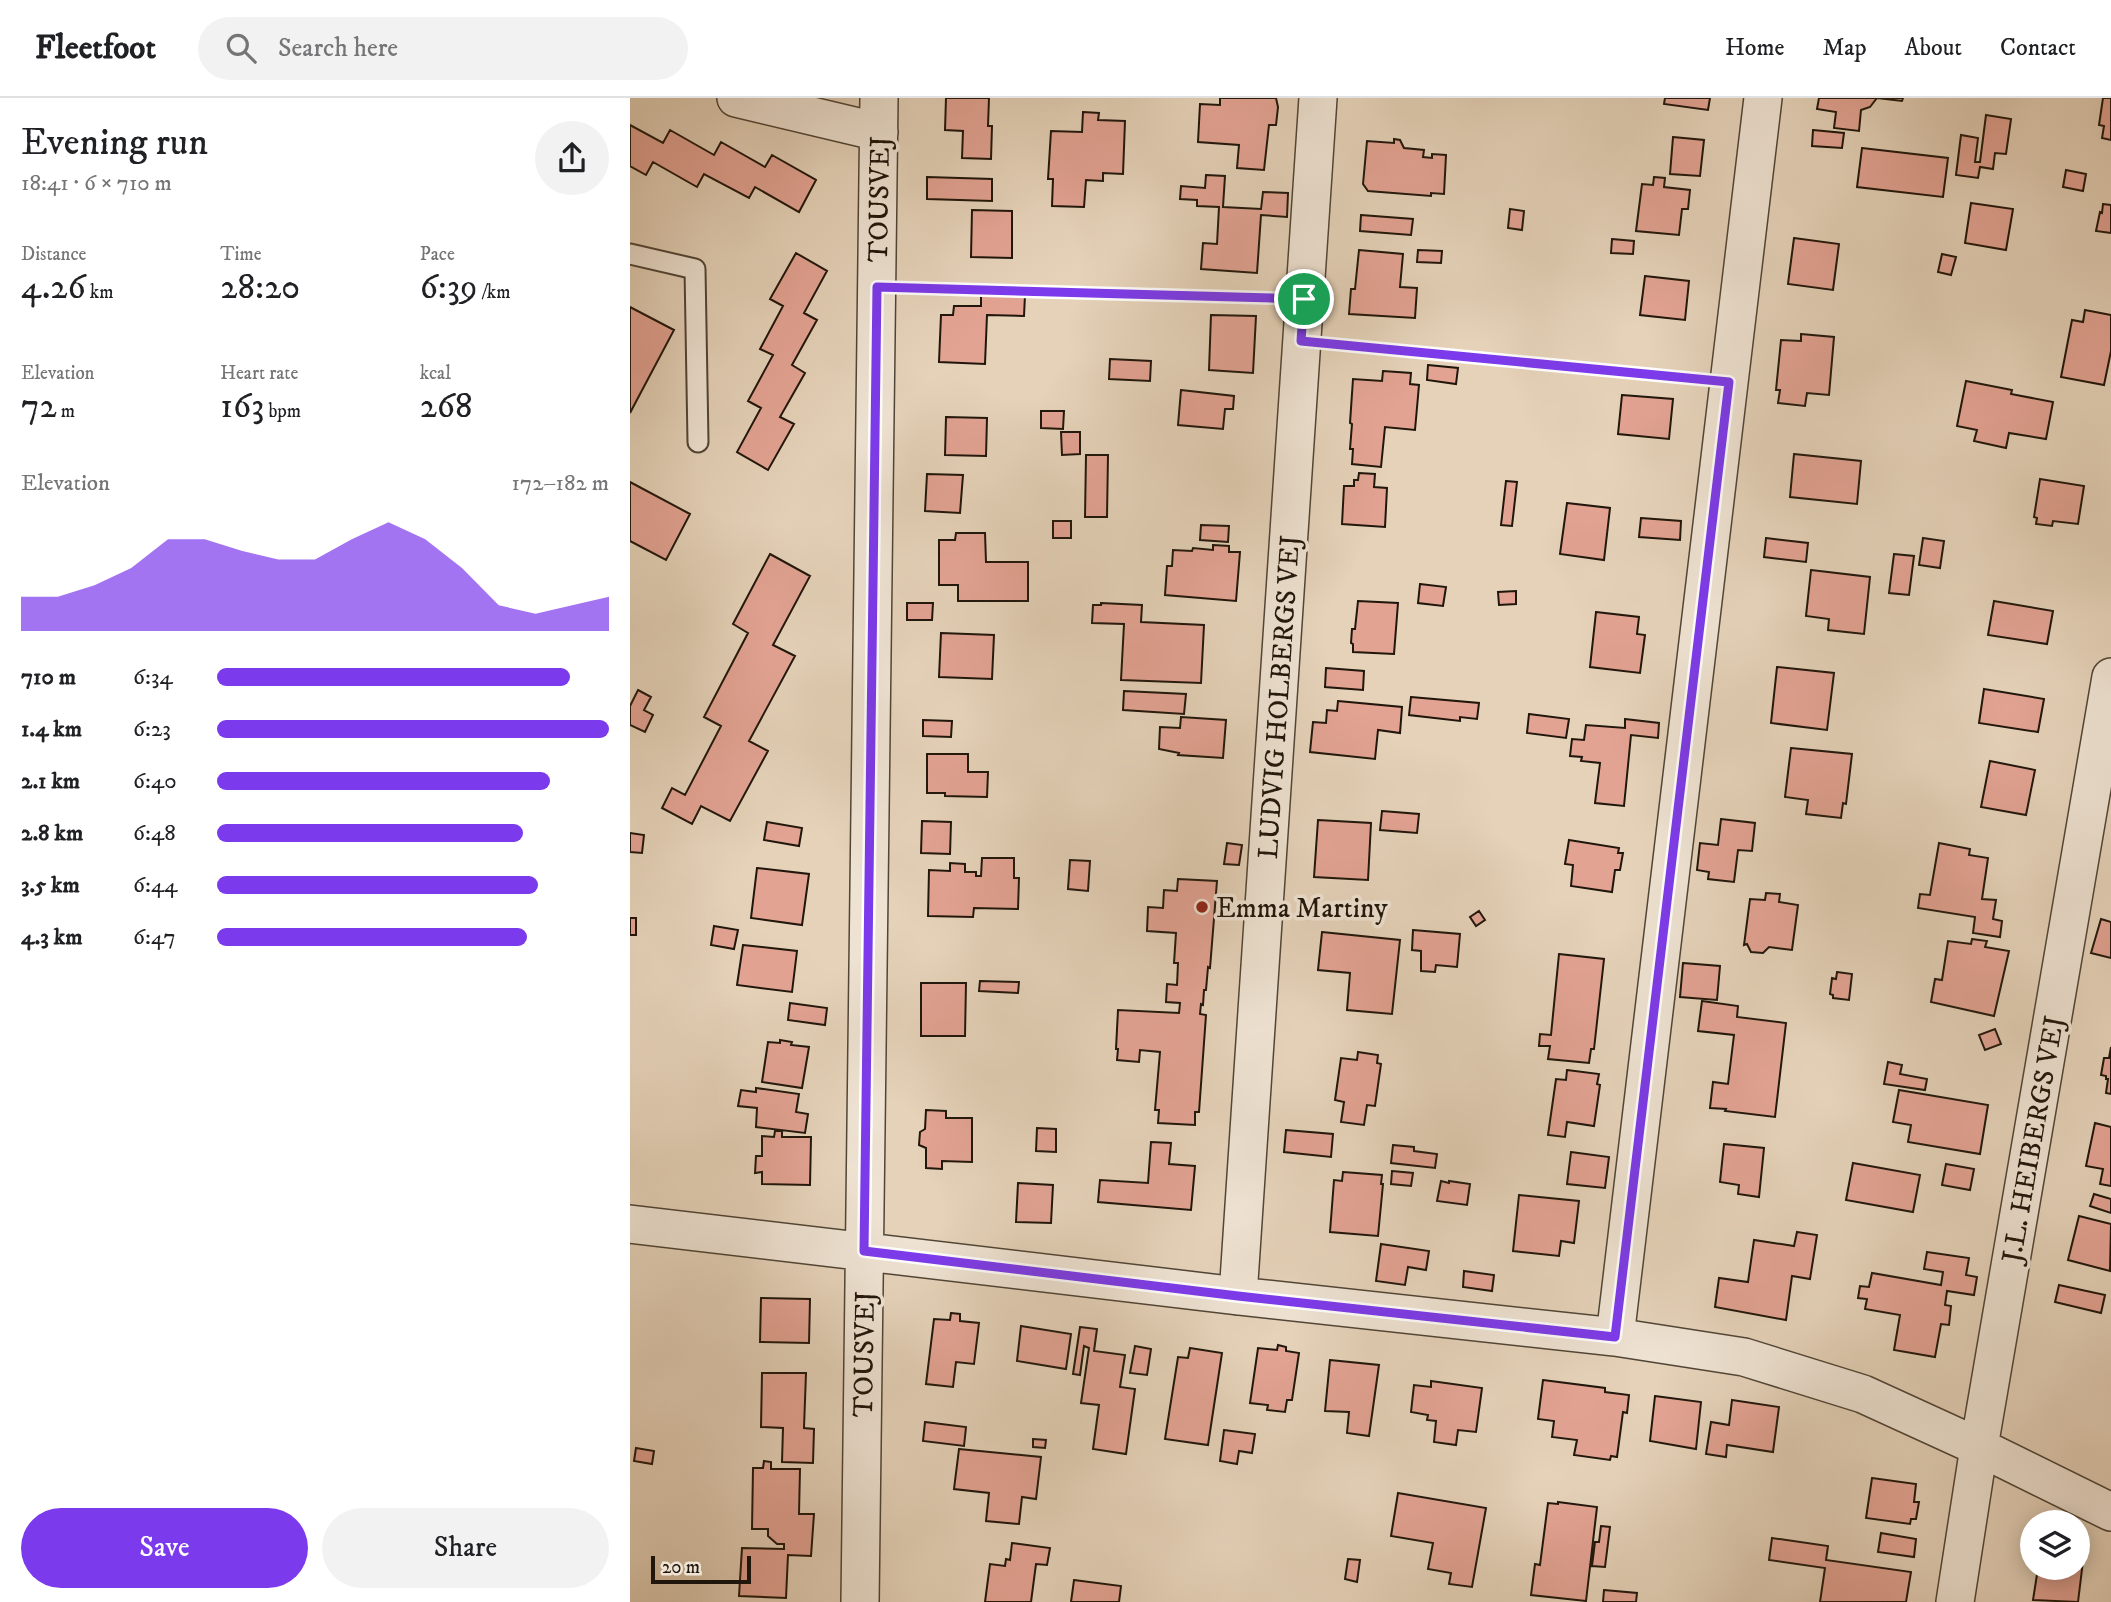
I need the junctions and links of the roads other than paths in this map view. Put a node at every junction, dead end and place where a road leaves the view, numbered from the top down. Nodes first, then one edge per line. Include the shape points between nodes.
1 (736, 98) edge
2 (1318, 98) edge
3 (1763, 98) edge
4 (879, 115) edge
5 (630, 254) edge
6 (698, 442) dead end
7 (2111, 677) edge
8 (630, 1224) edge
9 (864, 1251) junction
10 (1238, 1296) junction
11 (1615, 1337) junction
12 (1979, 1447) junction
13 (2111, 1512) edge
14 (860, 1602) edge
15 (1955, 1602) edge

1 - 4 street
2 - 10 street, LUDVIG HOLBERGS VEJ
3 - 11 street
4 - 9 street, TOUSVEJ
5 - 6 lane via 695,270
7 - 12 street, J.L. HEIBERGS VEJ
8 - 9 street
9 - 10 street
9 - 14 street, TOUSVEJ
10 - 11 street
11 - 12 street via 1744,1357 1863,1394
12 - 13 street
12 - 15 street, J.L. HEIBERGS VEJ

